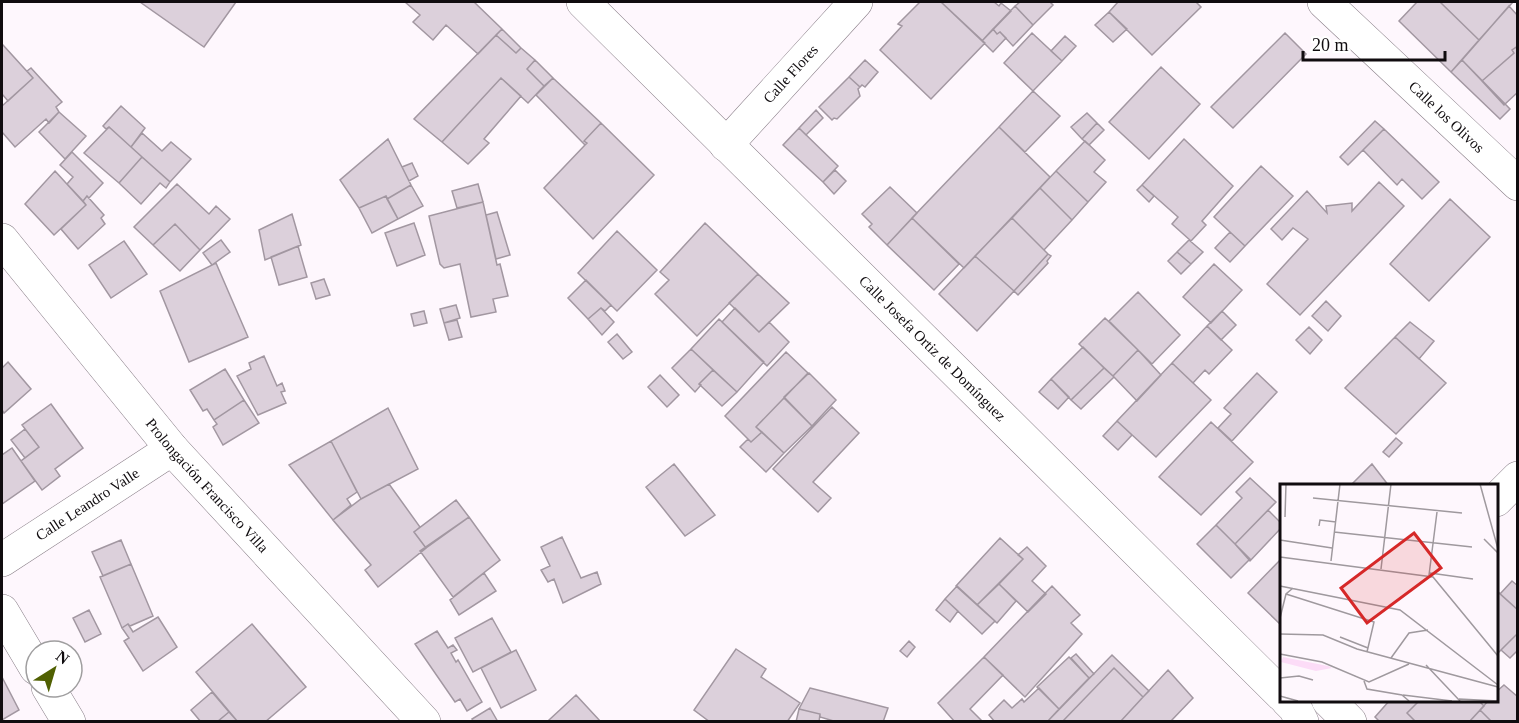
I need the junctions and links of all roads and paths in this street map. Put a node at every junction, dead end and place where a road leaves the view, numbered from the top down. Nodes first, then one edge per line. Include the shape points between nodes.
1 (583, 2) edge
2 (856, 2) edge
3 (1324, 2) edge
4 (726, 145) junction
5 (1518, 184) edge
6 (2, 240) edge
7 (172, 449) junction
8 (1518, 478) edge
9 (1498, 499) edge
10 (2, 560) edge
11 (2, 611) edge
12 (24, 648) edge
13 (1280, 691) edge
14 (55, 699) edge
15 (1330, 702) edge
16 (69, 722) edge
17 (424, 722) edge
18 (1350, 722) edge

1 - 4 street, Calle Josefa Ortiz de Domínguez
2 - 4 street, Calle Flores
3 - 5 street, Calle los Olivos
4 - 13 street, Calle Josefa Ortiz de Domínguez
6 - 7 street, Prolongación Francisco Villa
7 - 10 street, Calle Leandro Valle
7 - 17 street, Prolongación Francisco Villa
8 - 9 street
11 - 12 street
14 - 16 street
15 - 18 street

